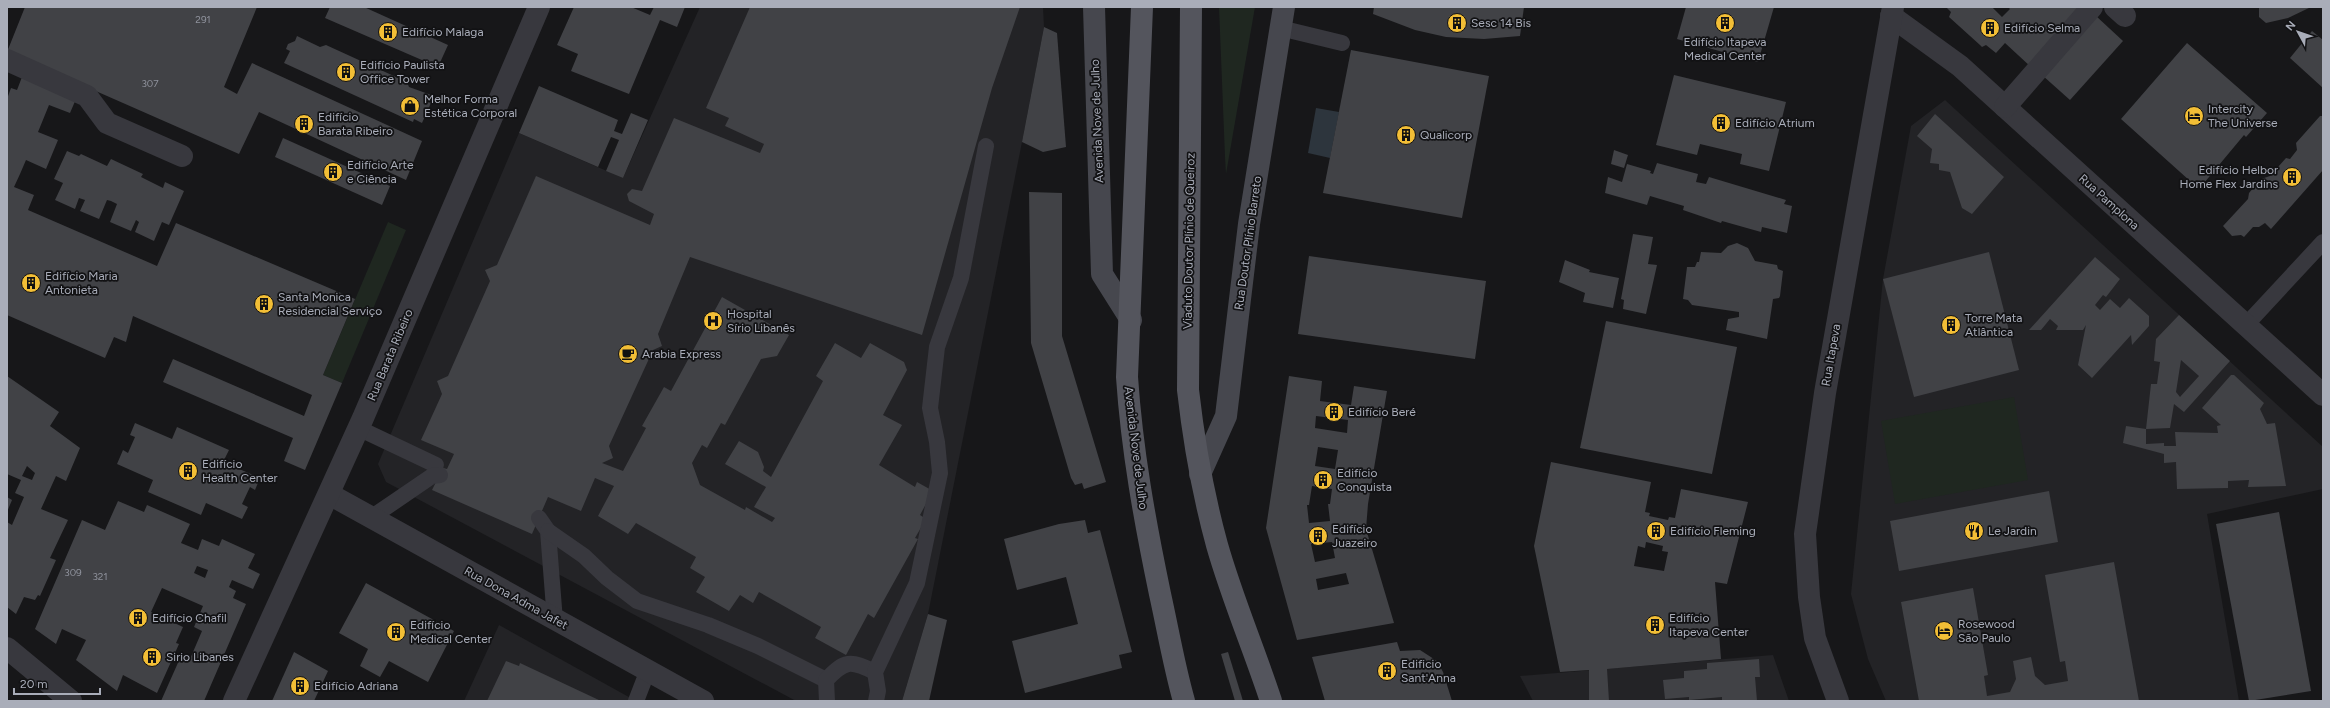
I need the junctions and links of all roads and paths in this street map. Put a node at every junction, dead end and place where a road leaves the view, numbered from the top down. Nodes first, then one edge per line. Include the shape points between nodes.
1 (539, 7) edge
2 (1094, 7) edge
3 (1142, 7) edge
4 (1191, 7) edge
5 (2092, 7) edge
6 (1892, 11) edge
7 (1282, 17) edge
8 (1342, 43) dead end
9 (7, 60) edge
10 (2004, 107) junction
11 (986, 146) dead end
12 (182, 156) dead end
13 (2323, 242) edge
14 (1131, 320) junction
15 (2245, 326) junction
16 (2323, 395) edge
17 (358, 428) junction
18 (1200, 474) junction
19 (329, 494) junction
20 (372, 517) junction
21 (539, 518) dead end
22 (548, 531) junction
23 (555, 620) junction
24 (7, 648) edge
25 (648, 670) junction
26 (875, 672) junction
27 (826, 680) junction
28 (71, 701) edge
29 (234, 701) edge
30 (636, 701) edge
31 (702, 701) edge
32 (827, 701) edge
33 (876, 701) edge
34 (1184, 701) edge
35 (1271, 701) edge
36 (1838, 701) edge

1 - 17 street, Rua Barata Ribeiro
2 - 14 main road, Avenida Nove de Julho via 1102,274
3 - 14 main road
4 - 18 main road, Viaduto Doutor Plínio de Queiroz via 1188,390
5 - 10 street
6 - 10 street, Rua Pamplona via 1960,66
6 - 36 street, Rua Itapeva via 1825,393 1805,534 1809,597 1815,638
7 - 8 lane
7 - 18 main road, Rua Doutor Plínio Barreto via 1249,224 1226,416
9 - 12 street via 88,96 107,123
10 - 15 street, Rua Pamplona
11 - 26 lane via 961,278 937,347 930,408 940,473 917,583
13 - 15 lane
14 - 34 main road, Avenida Nove de Julho via 1127,377 1139,490
15 - 16 street, Rua Pamplona
17 - 19 street, Rua Barata Ribeiro
17 - 20 lane via 438,470
18 - 35 main road via 1217,546
19 - 20 street, Rua Dona Adma Jafet
19 - 29 street, Rua Barata Ribeiro
20 - 23 street, Rua Dona Adma Jafet
21 - 22 lane
22 - 23 lane
22 - 27 lane via 584,556 637,601 708,625 758,646
23 - 25 street, Rua Dona Adma Jafet
24 - 28 street
25 - 30 lane
25 - 31 street, Rua Dona Adma Jafet
26 - 27 lane via 858,664 839,666
26 - 33 lane via 878,691
27 - 32 lane

